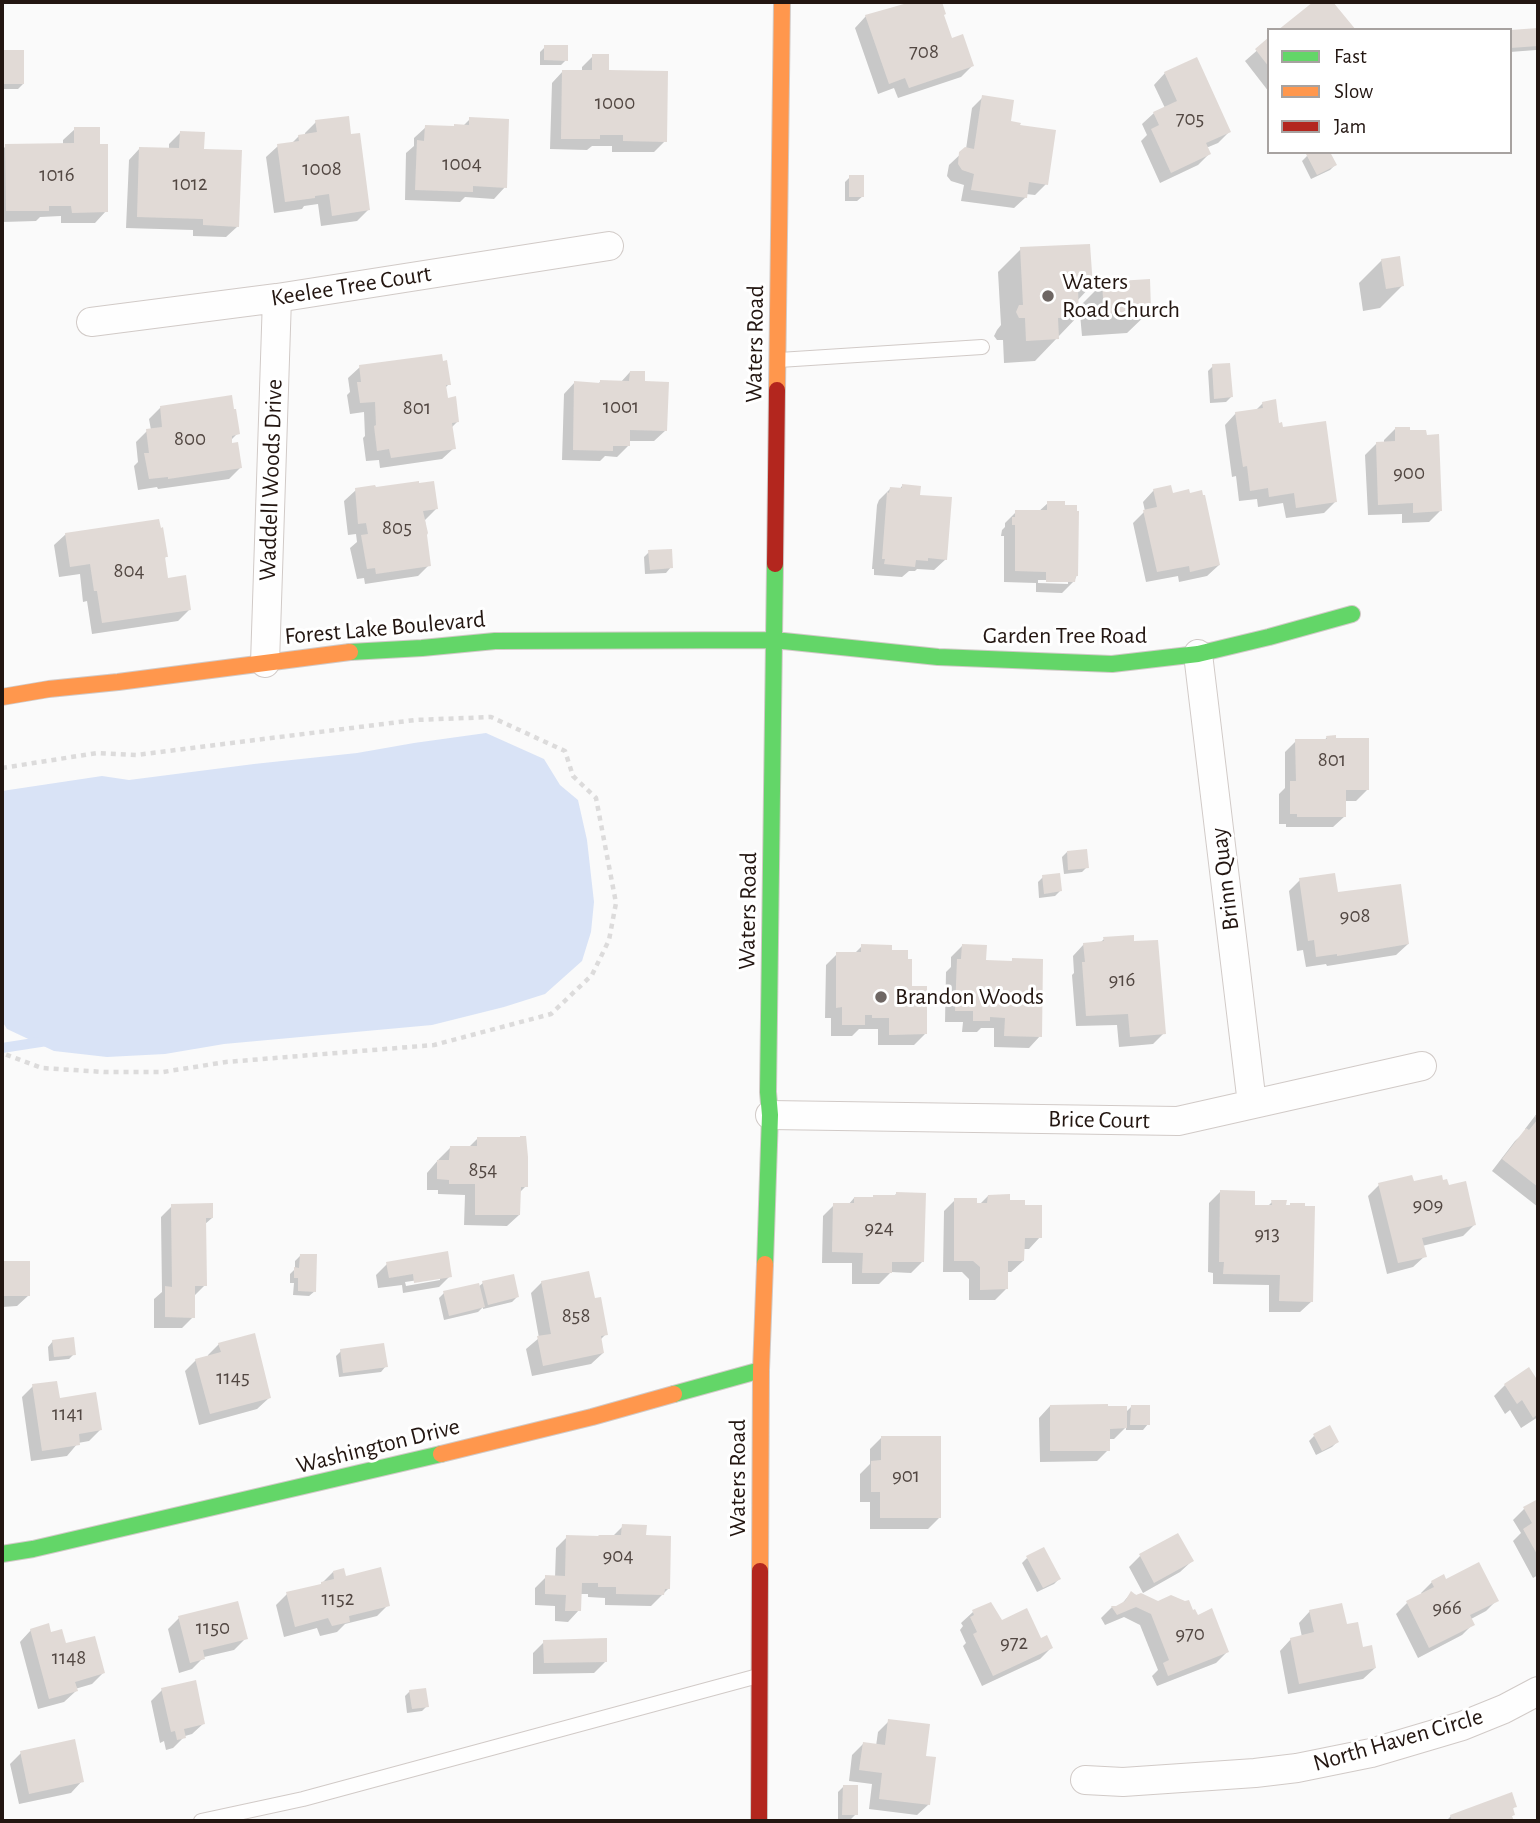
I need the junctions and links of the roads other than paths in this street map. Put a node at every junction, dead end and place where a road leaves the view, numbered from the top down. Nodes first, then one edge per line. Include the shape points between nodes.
1 (782, 2) edge
2 (610, 247) dead end
3 (277, 298) junction
4 (91, 322) dead end
5 (982, 347) dead end
6 (778, 360) junction
7 (1352, 614) dead end
8 (774, 640) junction
9 (1198, 654) junction
10 (265, 663) junction
11 (2, 697) edge
12 (1422, 1066) dead end
13 (1252, 1104) junction
14 (770, 1115) junction
15 (761, 1370) junction
16 (2, 1554) edge
17 (759, 1676) junction
18 (1538, 1691) edge
19 (1085, 1780) dead end
20 (201, 1821) edge
21 (758, 1821) edge

1 - 6 street, Waters Road
2 - 3 street, Keelee Tree Court
3 - 4 street, Keelee Tree Court
3 - 10 street, Waddell Woods Drive
5 - 6 lane
6 - 8 street, Waters Road
7 - 9 street, Garden Tree Road
8 - 9 street, Garden Tree Road via 939,657 1112,664
8 - 10 street, Forest Lake Boulevard via 495,641
8 - 14 street, Waters Road
9 - 13 street, Brinn Quay
10 - 11 street, Forest Lake Boulevard
12 - 13 street, Brice Court
13 - 14 street, Brice Court via 1178,1121
14 - 15 street, Waters Road
15 - 16 street, Washington Drive via 566,1424
15 - 17 street, Waters Road
17 - 20 lane via 303,1799
17 - 21 street, Waters Road
18 - 19 street, North Haven Circle via 1462,1726 1371,1753 1297,1768 1123,1782

